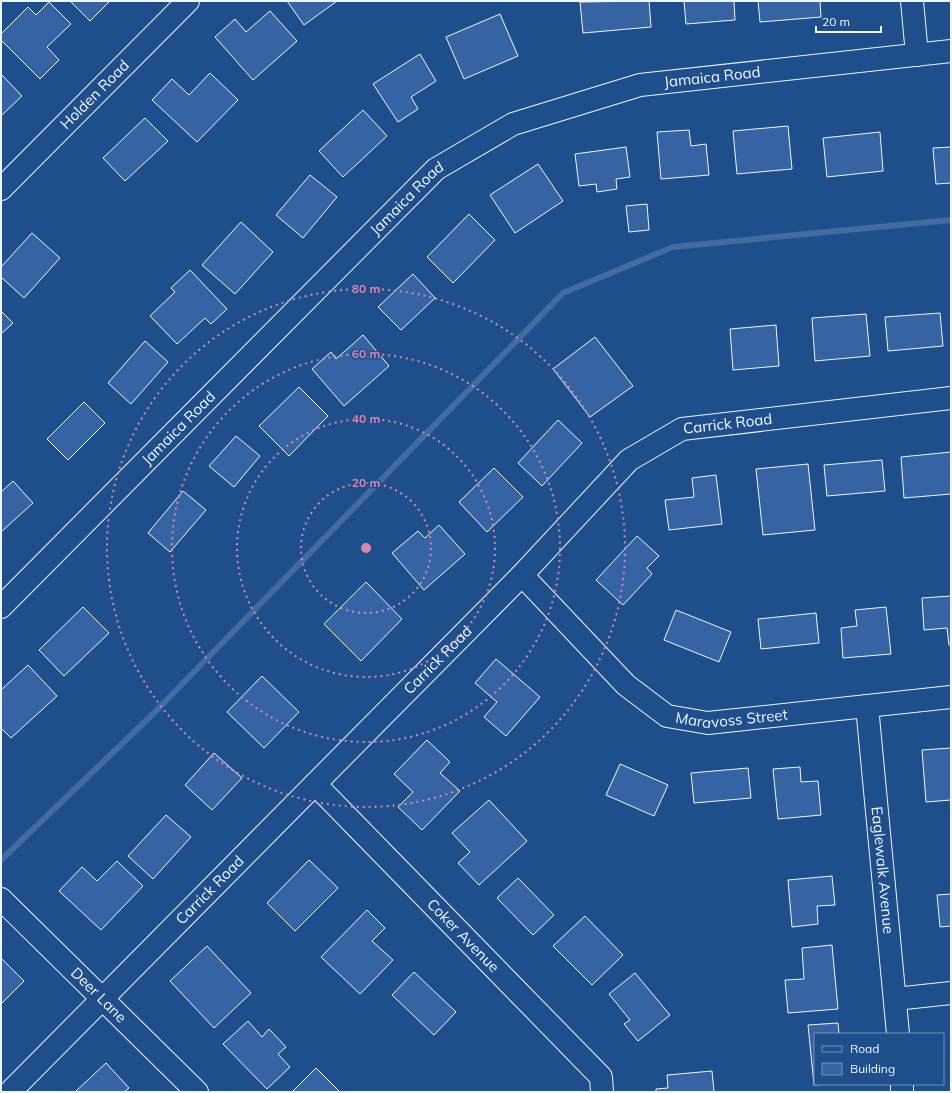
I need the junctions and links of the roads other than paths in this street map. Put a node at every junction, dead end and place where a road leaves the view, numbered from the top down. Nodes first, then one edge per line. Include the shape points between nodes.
1 (188, 1) edge
2 (912, 1) edge
3 (951, 51) edge
4 (917, 54) junction
5 (1, 189) edge
6 (951, 398) edge
7 (522, 575) junction
8 (1, 607) edge
9 (951, 697) edge
10 (867, 706) junction
11 (315, 784) junction
12 (1, 899) edge
13 (951, 993) edge
14 (102, 998) junction
15 (895, 999) junction
16 (898, 1033) edge
17 (10, 1092) edge
18 (197, 1092) edge
19 (602, 1092) edge

1 - 5 street, Holden Road
2 - 4 street
3 - 4 street, Jamaica Road
4 - 8 street, Jamaica Road via 640,85 513,124 436,169
6 - 7 street, Carrick Road via 682,429 629,460
7 - 10 street, Maravoss Street via 626,685 667,716 708,723
7 - 11 street, Carrick Road
9 - 10 street, Maravoss Street
10 - 15 street, Eaglewalk Avenue
11 - 14 street, Carrick Road
11 - 19 street, Coker Avenue via 601,1077
12 - 14 street, Deer Lane
13 - 15 street
14 - 17 street, Carrick Road
14 - 18 street, Deer Lane
15 - 16 street, Eaglewalk Avenue

